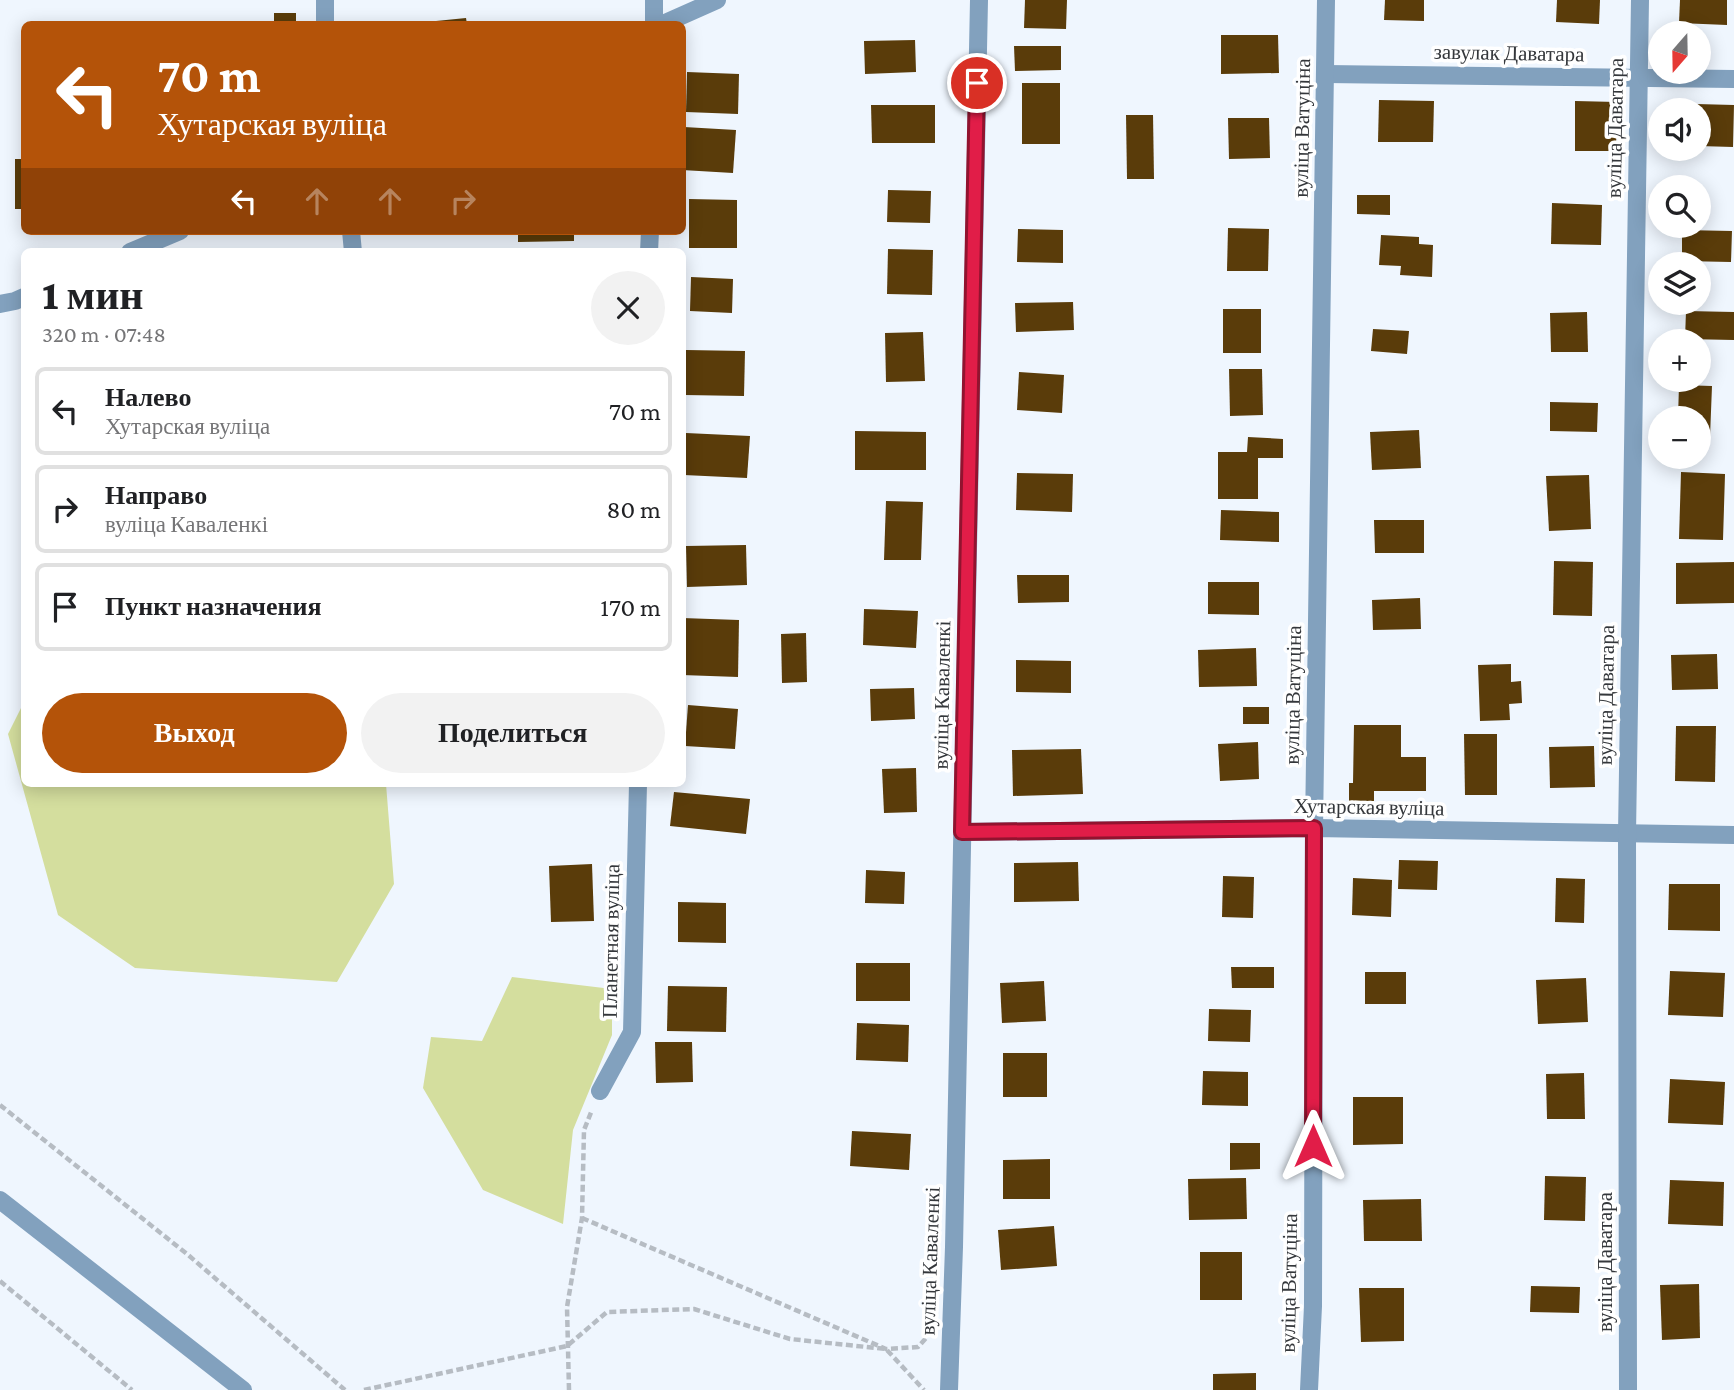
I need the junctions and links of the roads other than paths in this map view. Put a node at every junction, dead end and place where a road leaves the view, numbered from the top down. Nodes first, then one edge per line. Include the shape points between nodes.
1 (325, 0) edge
2 (654, 0) edge
3 (718, 0) edge
4 (979, 0) edge
5 (1326, 0) edge
6 (1640, 0) edge
7 (325, 21) edge
8 (654, 21) edge
9 (670, 21) edge
10 (1326, 74) junction
11 (1639, 78) junction
12 (1734, 79) edge
13 (170, 235) edge
14 (140, 248) edge
15 (21, 298) edge
16 (0, 304) edge
17 (638, 787) edge
18 (1314, 828) junction
19 (962, 832) junction
20 (1627, 834) junction
21 (1734, 835) edge
22 (600, 1091) road end
23 (0, 1200) edge
24 (243, 1390) edge
25 (949, 1390) edge
26 (1309, 1390) edge
27 (1628, 1390) edge

1 - 7 street
2 - 8 street
3 - 9 street
4 - 19 street, вуліца Каваленкі
5 - 10 street, вуліца Ватуціна
6 - 11 street, вуліца Даватара
10 - 11 street, завулак Даватара
10 - 18 street, вуліца Ватуціна
11 - 12 street, завулак Даватара
11 - 20 street, вуліца Даватара
13 - 14 street
15 - 16 street
17 - 22 street, Планетная вуліца via 632,1032
18 - 19 street, Хутарская вуліца
18 - 20 street, Хутарская вуліца
18 - 26 street, вуліца Ватуціна
19 - 25 street, вуліца Каваленкі
20 - 21 street, Хутарская вуліца
20 - 27 street, вуліца Даватара
23 - 24 street

